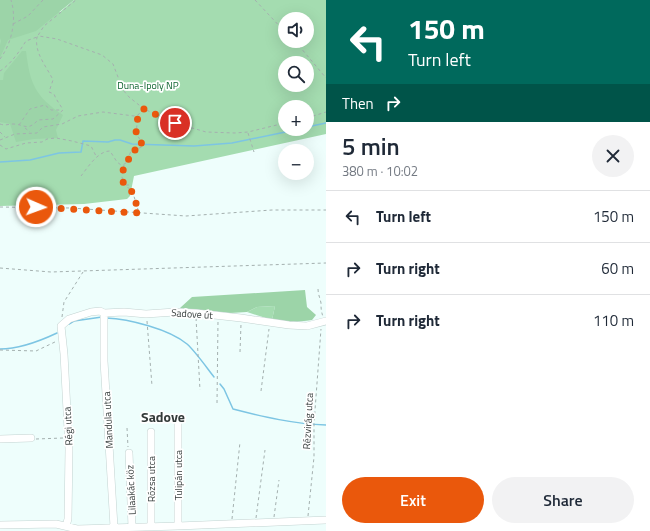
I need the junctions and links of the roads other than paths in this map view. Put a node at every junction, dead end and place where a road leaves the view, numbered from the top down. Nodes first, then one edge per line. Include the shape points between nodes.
1 (104, 313) junction
2 (324, 321) edge
3 (61, 326) joint
4 (178, 424) dead end
5 (151, 432) dead end
6 (31, 438) road end
7 (0, 439) edge
8 (129, 453) road end
9 (326, 520) edge
10 (0, 525) edge
11 (66, 526) junction
12 (132, 526) junction
13 (151, 526) junction
14 (178, 526) junction
15 (114, 527) junction

1 - 2 street, Sadove út via 196,313 306,326
1 - 3 street, Sadove út via 91,312 69,319
1 - 15 street, Mandula utca via 104,361
3 - 11 street, Régi utca via 69,437
4 - 14 street, Tulipán utca
5 - 13 street, Rózsa utca
6 - 7 street
8 - 12 street, Lilaakác köz
9 - 14 street
10 - 11 street
11 - 15 street via 77,529
12 - 13 street
12 - 15 street
13 - 14 street

